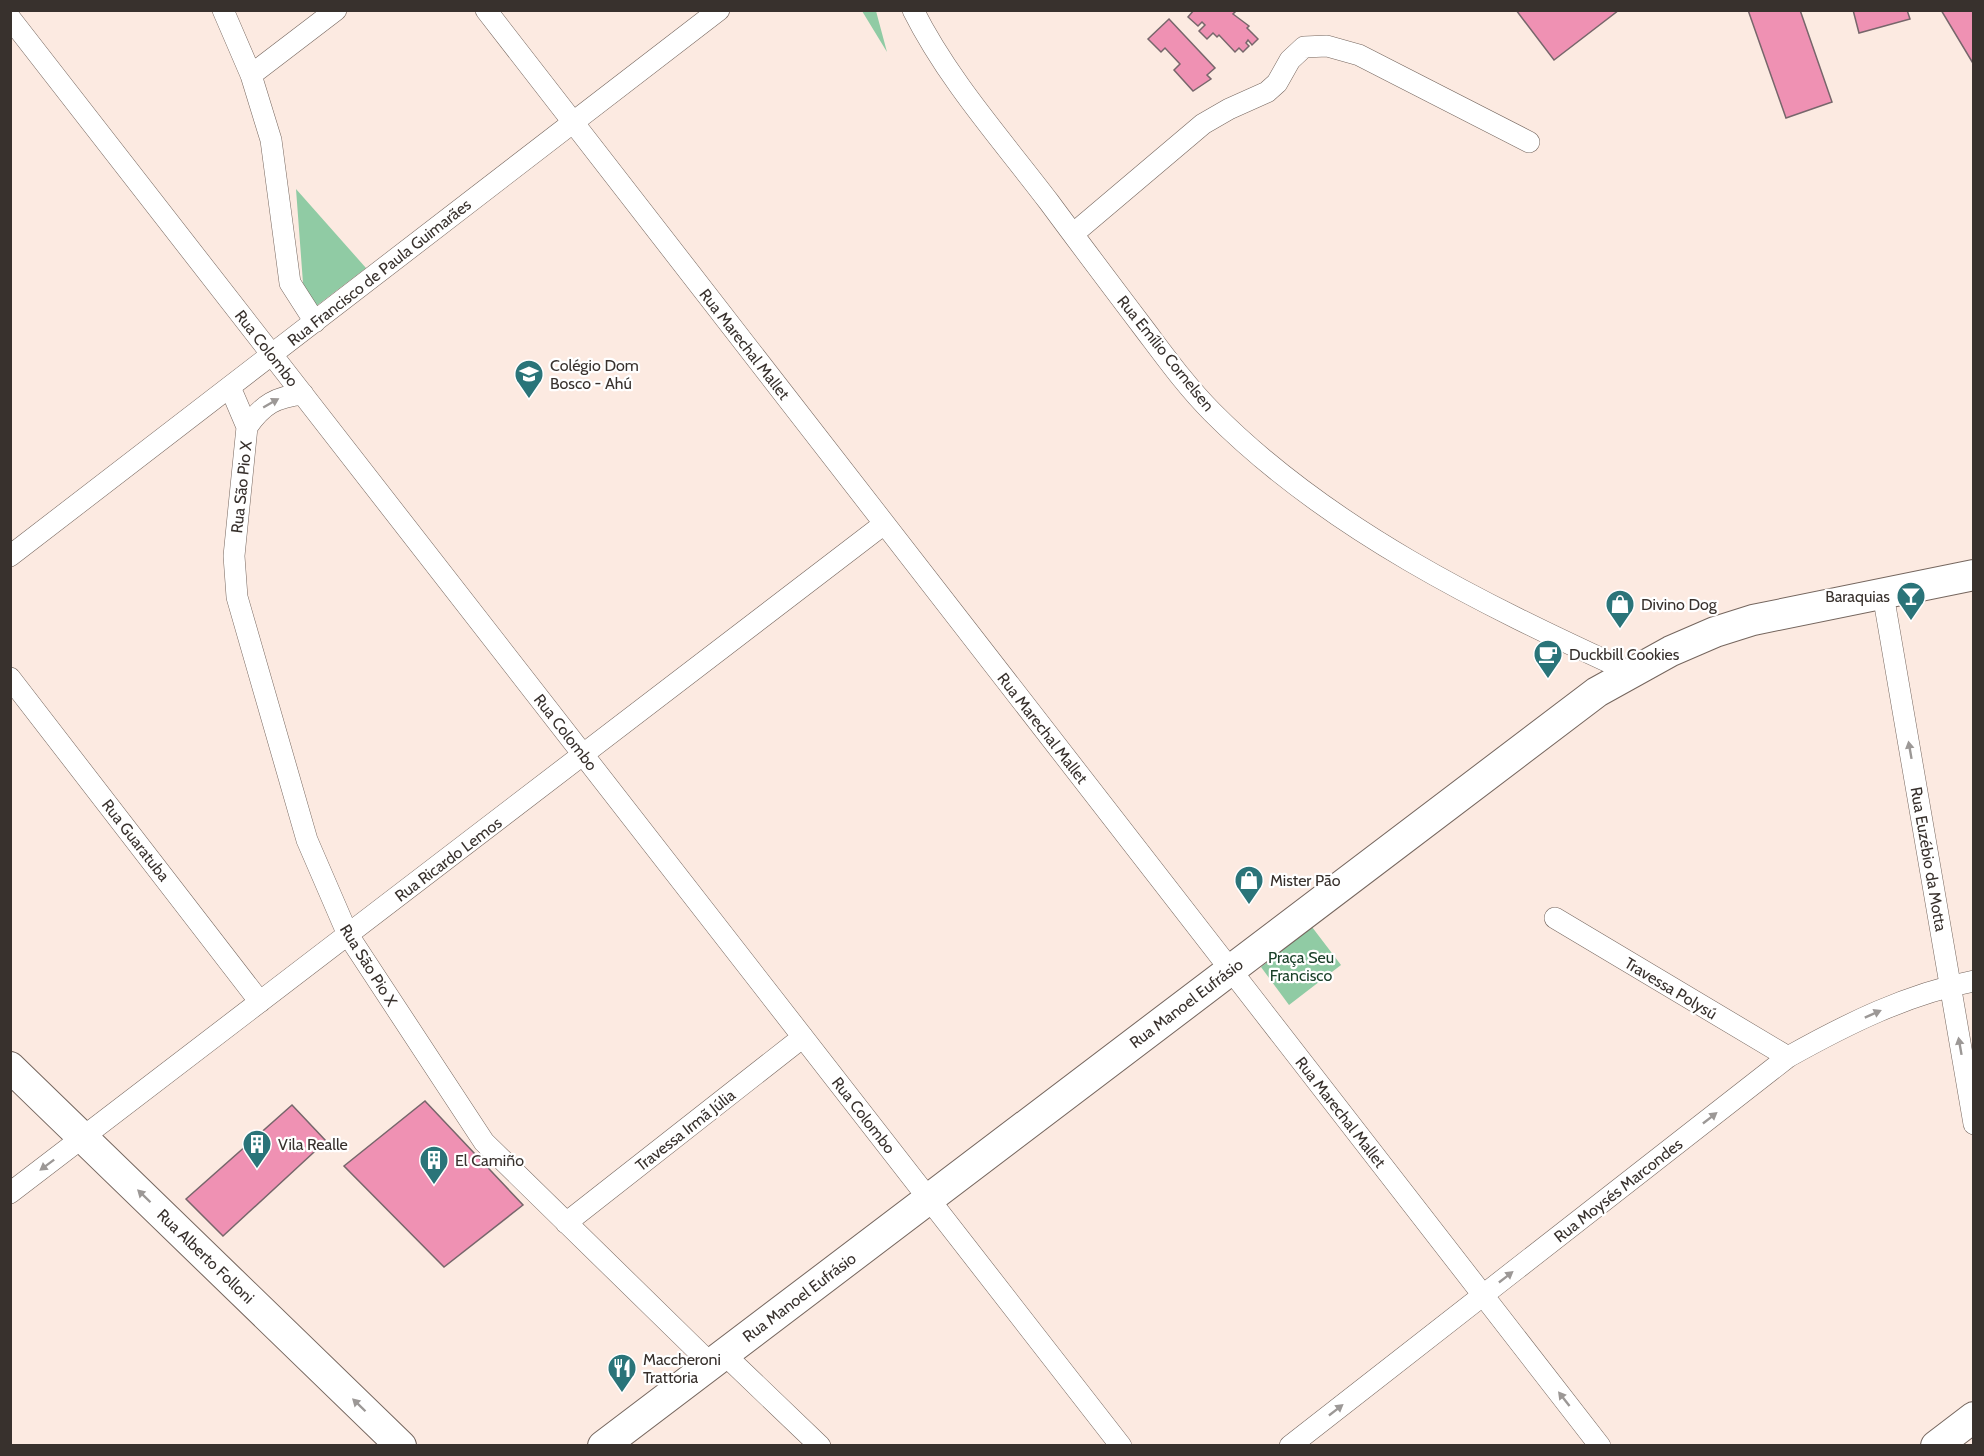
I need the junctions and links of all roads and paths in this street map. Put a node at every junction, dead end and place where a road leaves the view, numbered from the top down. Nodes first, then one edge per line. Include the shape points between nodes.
1 (223, 10) edge
2 (336, 10) edge
3 (486, 10) edge
4 (719, 10) edge
5 (913, 10) edge
6 (10, 18) edge
7 (251, 75) junction
8 (573, 123) junction
9 (1529, 142) dead end
10 (1072, 234) junction
11 (315, 322) junction
12 (272, 354) junction
13 (230, 387) junction
14 (303, 394) junction
15 (248, 427) junction
16 (884, 524) junction
17 (10, 556) edge
18 (1974, 575) edge
19 (1884, 594) junction
20 (1630, 672) junction
21 (10, 678) edge
22 (584, 755) junction
23 (1555, 918) dead end
24 (348, 935) junction
25 (1230, 970) junction
26 (1974, 981) edge
27 (1950, 986) junction
28 (260, 1002) junction
29 (803, 1037) junction
30 (1788, 1057) junction
31 (10, 1066) edge
32 (1974, 1124) edge
33 (83, 1137) junction
34 (10, 1193) edge
35 (929, 1199) junction
36 (566, 1223) junction
37 (1483, 1295) junction
38 (718, 1359) junction
39 (1974, 1417) edge
40 (401, 1446) edge
41 (603, 1446) edge
42 (820, 1446) edge
43 (1121, 1446) edge
44 (1290, 1446) edge
45 (1600, 1446) edge
46 (1936, 1446) edge

1 - 7 street
2 - 7 street
3 - 8 street, Rua Marechal Mallet
4 - 8 street, Rua Francisco de Paula Guimarães
5 - 10 street, Rua Emílio Cornelsen via 946,66
6 - 12 street, Rua Colombo
7 - 11 street via 276,164 290,283
8 - 11 street, Rua Francisco de Paula Guimarães
8 - 16 street, Rua Marechal Mallet
9 - 10 street via 1359,55 1327,46 1304,47 1267,92 1203,124
10 - 20 street, Rua Emílio Cornelsen via 1209,410 1294,483 1437,577
11 - 12 street, Rua Francisco de Paula Guimarães
12 - 13 street, Rua Francisco de Paula Guimarães
12 - 14 street, Rua Colombo
13 - 15 street, Rua São Pio X
13 - 17 street, Rua Francisco de Paula Guimarães
15 -> 14 street, Rua São Pio X via 268,402
14 - 22 street, Rua Colombo
15 - 24 street, Rua São Pio X via 234,556 237,597 307,840
16 - 22 street, Rua Ricardo Lemos
16 - 25 street, Rua Marechal Mallet
18 - 19 street, Rua Manoel Eufrásio
19 - 20 street, Rua Manoel Eufrásio via 1744,623 1671,651
27 -> 19 street, Rua Euzébio da Motta
20 - 25 street, Rua Manoel Eufrásio via 1570,712
21 - 28 street, Rua Guaratuba
22 - 24 street, Rua Ricardo Lemos
22 - 29 street, Rua Colombo
23 - 30 street, Travessa Polysú
24 - 28 street, Rua Ricardo Lemos
24 - 36 street, Rua São Pio X via 472,1126
25 - 35 street, Rua Manoel Eufrásio
25 - 37 street, Rua Marechal Mallet
26 - 27 street, Rua Moysés Marcondes
30 -> 27 street, Rua Moysés Marcondes via 1902,1001
32 -> 27 street, Rua Euzébio da Motta
28 - 33 street, Rua Ricardo Lemos
29 - 35 street, Rua Colombo
29 - 36 street, Travessa Irmã Júlia
37 -> 30 street, Rua Moysés Marcondes
31 - 33 street, Rua Alberto Folloni
33 -> 34 street, Rua Ricardo Lemos
40 -> 33 street, Rua Alberto Folloni
35 - 38 street, Rua Manoel Eufrásio
35 - 43 street, Rua Colombo
36 - 38 street, Rua São Pio X
44 -> 37 street, Rua Moysés Marcondes
45 -> 37 street, Rua Marechal Mallet
38 - 41 street, Rua Manoel Eufrásio
38 - 42 street, Rua São Pio X
39 - 46 street

